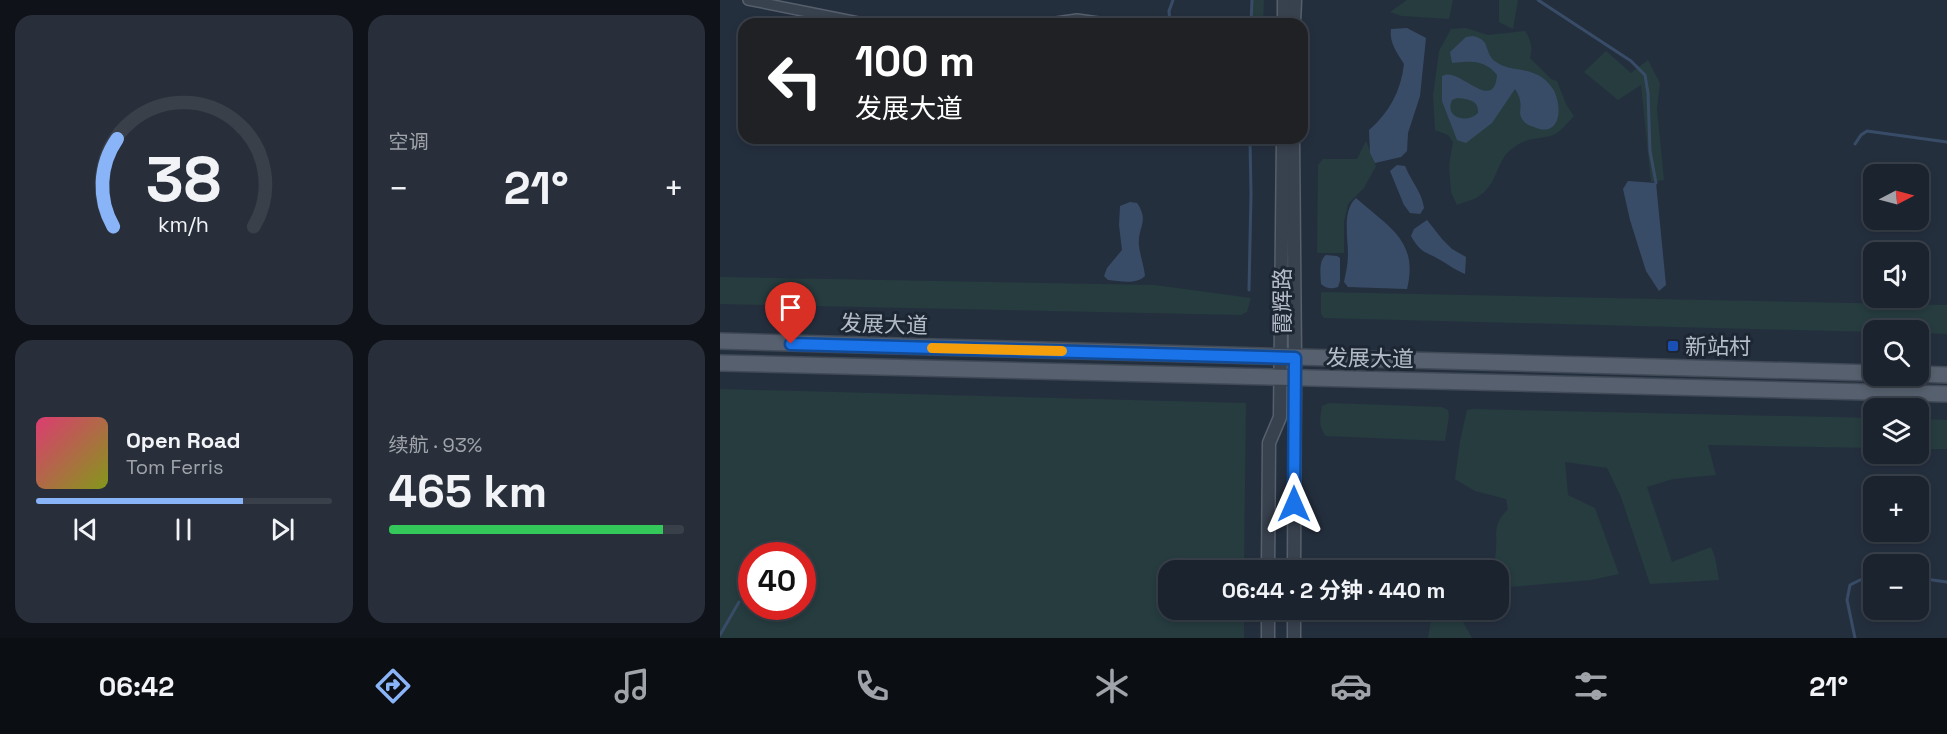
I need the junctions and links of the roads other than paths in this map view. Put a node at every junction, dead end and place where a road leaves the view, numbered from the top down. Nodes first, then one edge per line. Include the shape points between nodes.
1 (748, 0) edge
2 (1284, 0) edge
3 (1294, 0) edge
4 (838, 18) edge
5 (1284, 18) edge
6 (1294, 18) edge
7 (1283, 144) edge
8 (1293, 144) edge
9 (720, 341) edge
10 (1288, 358) junction
11 (720, 363) edge
12 (1863, 373) edge
13 (1929, 374) edge
14 (1947, 375) edge
15 (1288, 378) junction
16 (1947, 394) edge
17 (1268, 560) edge
18 (1294, 560) edge
19 (1268, 620) edge
20 (1294, 620) edge
21 (1268, 638) edge
22 (1294, 638) edge

1 - 4 street
2 - 5 street
3 - 6 street
7 - 10 street, 霞辉路
8 - 10 street, 霞辉路
9 - 10 main road, 发展大道
10 - 12 main road, 发展大道
10 - 15 street, 霞辉路
11 - 15 main road, 发展大道
13 - 14 main road
15 - 16 main road, 发展大道
15 - 17 street, 霞辉路 via 1280,417 1269,443
15 - 18 street, 霞辉路
19 - 21 street
20 - 22 street

